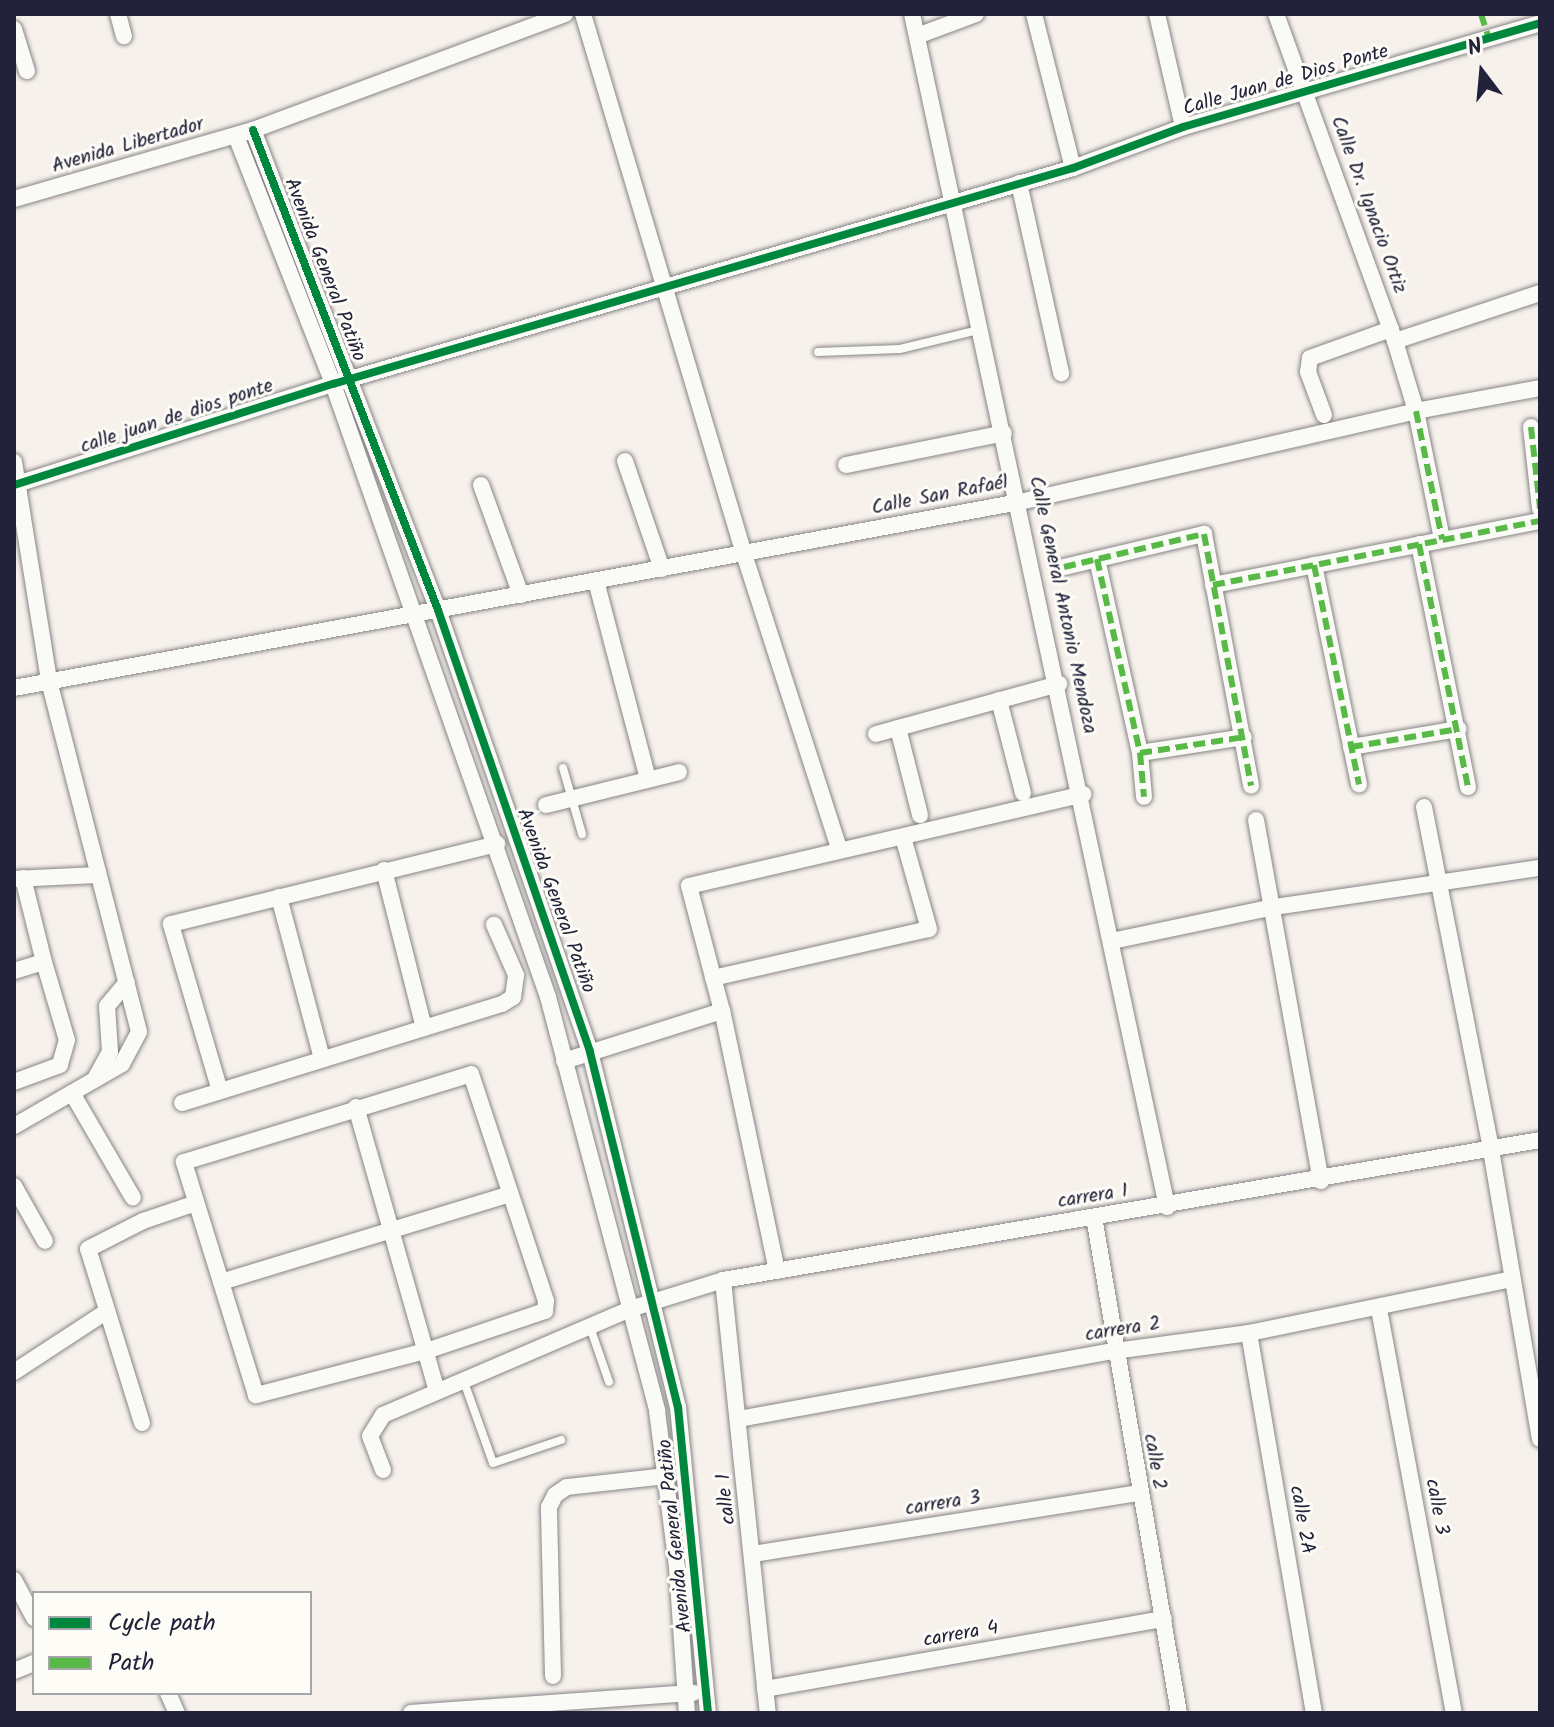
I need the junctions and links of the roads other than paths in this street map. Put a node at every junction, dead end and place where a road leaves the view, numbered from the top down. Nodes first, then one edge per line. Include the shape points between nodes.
1 (118, 14) edge
2 (565, 14) edge
3 (583, 14) edge
4 (912, 14) edge
5 (976, 14) edge
6 (1034, 14) edge
7 (1157, 14) edge
8 (1276, 14) edge
9 (1540, 23) edge
10 (14, 29) edge
11 (124, 36) dead end
12 (917, 36) junction
13 (27, 71) dead end
14 (1306, 91) junction
15 (1183, 127) junction
16 (253, 130) junction
17 (236, 136) junction
18 (1073, 168) junction
19 (1019, 183) junction
20 (14, 199) edge
21 (951, 203) junction
22 (665, 285) junction
23 (1540, 293) edge
24 (978, 330) junction
25 (1393, 335) junction
26 (818, 352) dead end
27 (1061, 373) dead end
28 (341, 382) junction
29 (1540, 388) edge
30 (1416, 411) junction
31 (1324, 415) dead end
32 (1531, 427) dead end
33 (1004, 433) junction
34 (625, 461) dead end
35 (14, 462) edge
36 (846, 465) dead end
37 (16, 484) edge
38 (481, 485) dead end
39 (1020, 502) junction
40 (1540, 509) edge
41 (1540, 521) edge
42 (1442, 539) junction
43 (1419, 544) junction
44 (744, 554) junction
45 (1097, 559) junction
46 (1314, 565) junction
47 (1064, 567) dead end
48 (662, 569) junction
49 (596, 581) junction
50 (1213, 585) junction
51 (521, 595) junction
52 (438, 610) junction
53 (417, 615) junction
54 (49, 681) junction
55 (1059, 684) junction
56 (14, 688) edge
57 (999, 700) junction
58 (898, 728) junction
59 (1458, 729) junction
60 (876, 734) dead end
61 (1244, 737) junction
62 (1351, 747) junction
63 (1140, 753) junction
64 (563, 768) dead end
65 (679, 772) dead end
66 (648, 779) junction
67 (1359, 784) dead end
68 (1251, 786) dead end
69 (1468, 787) dead end
70 (1023, 793) dead end
71 (1083, 794) junction
72 (1144, 797) dead end
73 (571, 799) junction
74 (546, 805) dead end
75 (1424, 807) dead end
76 (920, 815) dead end
77 (1256, 820) dead end
78 (582, 834) dead end
79 (903, 837) junction
80 (497, 844) junction
81 (839, 849) junction
82 (1540, 868) edge
83 (384, 870) junction
84 (97, 875) junction
85 (19, 878) edge
86 (1435, 880) junction
87 (279, 897) junction
88 (1268, 908) junction
89 (494, 925) dead end
90 (1112, 941) junction
91 (44, 962) junction
92 (14, 971) edge
93 (713, 978) junction
94 (127, 982) junction
95 (722, 1011) junction
96 (424, 1028) junction
97 (590, 1052) junction
98 (322, 1059) junction
99 (564, 1061) junction
100 (95, 1078) junction
101 (14, 1082) edge
102 (220, 1091) junction
103 (72, 1093) junction
104 (182, 1103) dead end
105 (356, 1107) junction
106 (14, 1126) edge
107 (1540, 1140) edge
108 (1491, 1150) junction
109 (1321, 1181) junction
110 (14, 1186) edge
111 (510, 1194) junction
112 (133, 1198) dead end
113 (196, 1203) junction
114 (1167, 1207) junction
115 (1094, 1217) junction
116 (392, 1227) junction
117 (45, 1241) dead end
118 (777, 1271) junction
119 (1512, 1279) junction
120 (723, 1280) junction
121 (221, 1282) junction
122 (654, 1302) junction
123 (630, 1309) junction
124 (1379, 1309) junction
125 (104, 1313) junction
126 (589, 1326) junction
127 (1249, 1333) junction
128 (429, 1350) junction
129 (1114, 1351) junction
130 (14, 1372) edge
131 (463, 1378) junction
132 (609, 1382) dead end
133 (436, 1388) junction
134 (739, 1419) junction
135 (142, 1423) dead end
136 (1540, 1439) edge
137 (561, 1440) dead end
138 (383, 1470) dead end
139 (667, 1476) junction
140 (1139, 1493) junction
141 (753, 1554) junction
142 (14, 1580) edge
143 (32, 1614) edge
144 (1164, 1619) junction
145 (553, 1676) dead end
146 (765, 1689) junction
147 (706, 1692) junction
148 (685, 1693) junction
149 (411, 1713) edge
150 (687, 1713) edge
151 (708, 1713) edge
152 (768, 1713) edge
153 (1179, 1713) edge
154 (1314, 1713) edge
155 (1454, 1713) edge

1 - 11 street
2 - 16 street, Avenida Libertador
3 - 22 street
4 - 12 street, Calle General Antonio Mendoza
5 - 12 street
6 - 18 street
7 - 15 street
8 - 14 street, Calle Dr. Ignacio Ortiz
9 - 14 street, Calle Juan de Dios Ponte
10 - 13 street
12 - 21 street, Calle General Antonio Mendoza
14 - 15 street, Calle Juan de Dios Ponte
14 - 25 street, Calle Dr. Ignacio Ortiz
15 - 18 street, Calle Juan de Dios Ponte
16 - 17 street, Avenida Libertador
16 - 28 street, Avenida General Patiño
17 - 20 street, Avenida Libertador
17 - 28 street, Avenida General Patiño
18 - 19 street, Calle Juan de Dios Ponte
19 - 21 street, Calle Juan de Dios Ponte
19 - 27 street
21 - 22 street, Calle Juan de Dios Ponte
21 - 24 street, Calle General Antonio Mendoza
22 - 28 street, calle juan de dios ponte
22 - 44 street
23 - 25 street
24 - 26 lane via 900,349
24 - 33 street, Calle General Antonio Mendoza
25 - 30 street, Calle Dr. Ignacio Ortiz
25 - 31 street via 1310,358 1308,372
28 - 37 street, calle juan de dios ponte
28 - 52 street, Avenida General Patiño
28 - 53 street, Avenida General Patiño
29 - 30 street, Calle San Rafaél
30 - 39 street, Calle San Rafaél
30 - 42 street, Calle Dr. Ignacio Ortiz
32 - 40 street
33 - 36 street
33 - 39 street, Calle General Antonio Mendoza
34 - 48 street
35 - 37 street
37 - 54 street
38 - 51 street
39 - 44 street, Calle San Rafaél
39 - 55 street, Calle General Antonio Mendoza
41 - 42 street
42 - 43 street
43 - 46 street
43 - 59 street
44 - 48 street, Calle San Rafaél
44 - 81 street
45 - 47 street
45 - 50 street via 1204,534
45 - 63 street
46 - 50 street
46 - 62 street
48 - 49 street, Calle San Rafaél
49 - 51 street, Calle San Rafaél
49 - 66 street
50 - 61 street
51 - 52 street, Calle San Rafaél
52 - 53 street, Calle San Rafaél
52 - 97 street, Avenida General Patiño
53 - 54 street, Calle San Rafaél
53 - 80 street, Avenida General Patiño
54 - 56 street, Calle San Rafaél
54 - 84 street
55 - 57 street
55 - 71 street, Calle General Antonio Mendoza
57 - 58 street
57 - 70 street
58 - 60 street
58 - 76 street
59 - 62 street
59 - 69 street
61 - 63 street
61 - 68 street
62 - 67 street
63 - 72 street
64 - 73 lane
65 - 66 street
66 - 73 street
71 - 79 street
71 - 90 street, Calle General Antonio Mendoza
73 - 74 street
73 - 78 lane
75 - 86 street
77 - 88 street
79 - 81 street
79 - 93 street via 929,929
80 - 83 street
80 - 99 street, Avenida General Patiño
81 - 93 street via 689,886
82 - 86 street
83 - 87 street
83 - 96 street
84 - 85 street
84 - 94 street
85 - 91 street
86 - 88 street
86 - 108 street
87 - 98 street
87 - 102 street via 171,924
88 - 90 street
88 - 109 street
89 - 96 street via 516,975 513,997
90 - 114 street, Calle General Antonio Mendoza
91 - 92 street
91 - 101 street via 67,1054 49,1072
93 - 95 street
94 - 100 street via 107,1006 110,1052
94 - 100 street via 138,1042 122,1064
95 - 97 street
95 - 118 street
96 - 98 street
97 - 99 street
97 - 122 street, Avenida General Patiño
98 - 102 street
99 - 123 street, Avenida General Patiño
100 - 103 street
102 - 104 street
103 - 106 street
103 - 112 street
105 - 111 street via 471,1074
105 - 113 street via 184,1162
105 - 116 street
107 - 108 street, carrera 1
108 - 109 street, carrera 1
108 - 119 street
109 - 114 street, carrera 1
110 - 117 street
111 - 116 street
111 - 128 street via 545,1311
113 - 121 street
113 - 125 street via 143,1221 88,1249
114 - 115 street, carrera 1
115 - 118 street, carrera 1
115 - 129 street, calle 2
116 - 121 street
116 - 128 street
118 - 120 street, carrera 1
119 - 124 street, carrera 2
119 - 136 street
120 - 122 street, carrera 1
120 - 134 street, calle 1
121 - 128 street via 256,1395
122 - 123 street, carrera 1
122 - 147 street, Avenida General Patiño via 688,1468
123 - 126 street, carrera 1
123 - 139 street, Avenida General Patiño via 657,1411
124 - 127 street, carrera 2
124 - 155 street, calle 3
125 - 130 street
125 - 135 street
126 - 131 street, carrera 1
126 - 132 lane
127 - 129 street, carrera 2
127 - 154 street, calle 2A
128 - 133 street
129 - 134 street, carrera 2
129 - 140 street, calle 2
131 - 133 street, carrera 1
131 - 137 lane via 493,1463
133 - 138 street, carrera 1 via 375,1421 370,1436
134 - 141 street, calle 1
139 - 145 street via 567,1487 555,1495 549,1507
139 - 148 street, Avenida General Patiño
140 - 141 street, carrera 3
140 - 144 street, calle 2
141 - 146 street, calle 1
142 - 143 street
144 - 146 street, carrera 4
144 - 153 street, calle 2
146 - 152 street, calle 1
147 - 148 street
147 - 151 street, Avenida General Patiño
148 - 149 street
148 - 150 street, Avenida General Patiño

